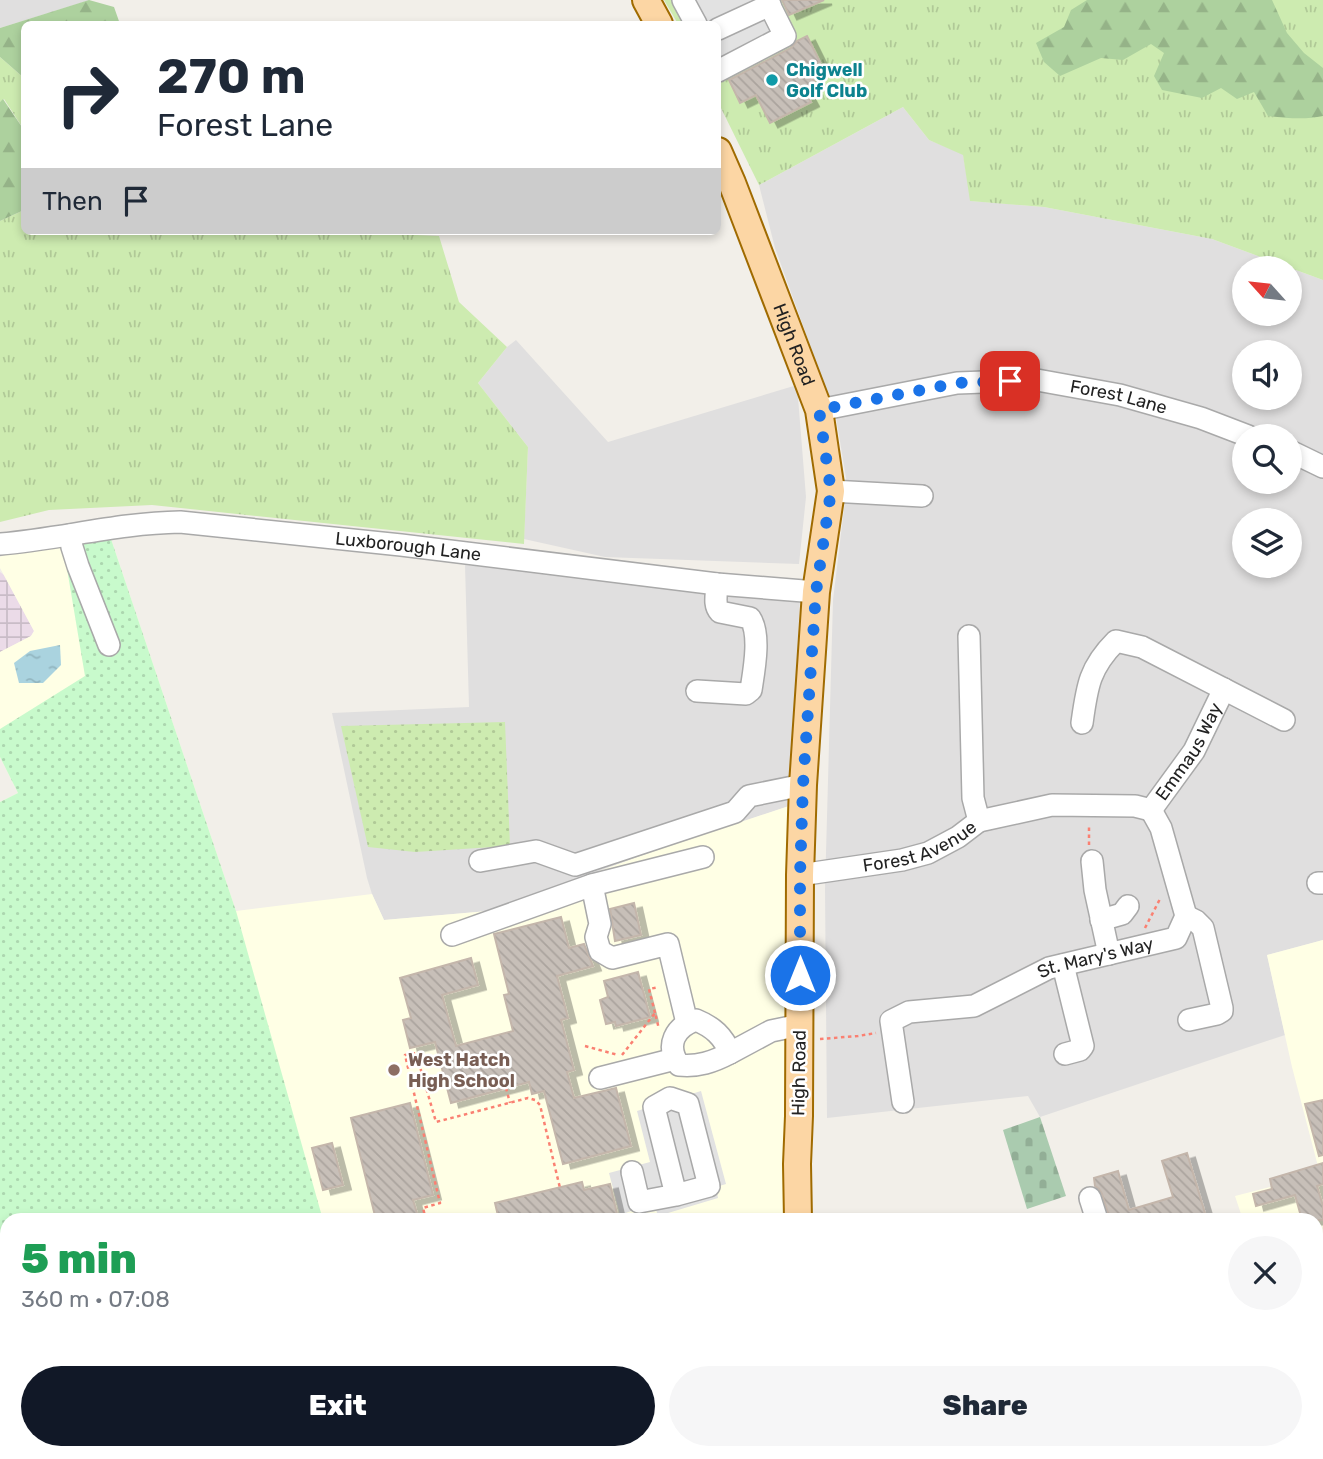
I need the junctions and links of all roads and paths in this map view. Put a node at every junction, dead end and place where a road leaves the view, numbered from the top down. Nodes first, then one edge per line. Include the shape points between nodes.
1 (646, 0) edge
2 (768, 2) edge
3 (657, 21) edge
4 (721, 27) edge
5 (721, 68) edge
6 (721, 164) edge
7 (725, 182) edge
8 (819, 410) junction
9 (1232, 430) edge
10 (1302, 457) edge
11 (1323, 467) edge
12 (831, 491) junction
13 (922, 496) dead end
14 (71, 536) junction
15 (0, 544) edge
16 (718, 584) junction
17 (816, 592) junction
18 (969, 636) dead end
19 (109, 645) dead end
20 (1224, 689) junction
21 (697, 691) dead end
22 (1284, 720) dead end
23 (1082, 723) dead end
24 (803, 785) junction
25 (1089, 806) junction
26 (1152, 810) junction
27 (979, 821) junction
28 (702, 857) dead end
29 (480, 861) dead end
30 (1092, 861) joint
31 (800, 875) junction
32 (1174, 876) junction
33 (592, 885) junction
34 (1128, 906) dead end
35 (1186, 916) junction
36 (1101, 920) junction
37 (452, 935) dead end
38 (1147, 945) junction
39 (1109, 954) junction
40 (1063, 965) junction
41 (678, 983) junction
42 (655, 1013) junction
43 (1189, 1020) dead end
44 (891, 1021) junction
45 (687, 1023) junction
46 (800, 1033) junction
47 (730, 1053) junction
48 (1065, 1054) dead end
49 (673, 1062) junction
50 (602, 1077) joint
51 (506, 1088) dead end
52 (670, 1098) junction
53 (903, 1102) dead end
54 (510, 1103) junction
55 (632, 1172) dead end
56 (560, 1188) dead end
57 (676, 1195) junction
58 (1090, 1198) dead end
59 (424, 1213) edge
60 (798, 1213) edge
61 (1095, 1213) edge

1 - 3 main road
2 - 4 street
2 - 5 street via 785,36
6 - 7 main road, High Road
7 - 8 main road, High Road
8 - 9 street, Forest Lane via 957,383 1037,380 1120,395
8 - 12 main road, High Road
10 - 11 street
12 - 13 street
12 - 17 main road, High Road
14 - 15 street, Luxborough Lane
14 - 16 street, Luxborough Lane via 180,522
14 - 19 street
16 - 17 street, Luxborough Lane
16 - 21 street via 717,610 750,618 755,626 751,690 746,694
17 - 24 main road, High Road
18 - 27 street, Forest Avenue via 973,798
20 - 22 street, Emmaus Way
20 - 23 street, Emmaus Way via 1142,647 1115,641 1093,671
20 - 26 street, Emmaus Way via 1194,751
24 - 29 street via 749,796 735,812 575,865 536,851
24 - 31 main road, High Road
25 - 26 street
25 - 27 street via 1052,805
25 - 30 path
26 - 32 street
27 - 31 street, Forest Avenue via 928,853
28 - 33 street
30 - 36 street
31 - 46 main road, High Road
32 - 35 street
32 - 38 path via 1143,932
33 - 37 street
33 - 41 street via 600,951 612,958 668,944
34 - 36 street via 1122,914
35 - 38 street, St. Mary's Way via 1175,938
35 - 43 street via 1203,928 1222,1008 1217,1014
36 - 39 street
38 - 39 street, St. Mary's Way
39 - 40 street, St. Mary's Way
40 - 44 street, St. Mary's Way via 974,1006 909,1012
40 - 48 street via 1083,1046
41 - 42 path via 649,989
41 - 45 street
42 - 49 path
42 - 50 path
44 - 46 path via 876,1033 858,1036
44 - 53 street
45 - 47 street via 706,1024 720,1034
45 - 49 street via 673,1042
46 - 47 street via 771,1031
46 - 60 main road, High Road
47 - 49 street via 695,1066
49 - 50 street
49 - 52 street
51 - 54 path
52 - 57 street via 654,1107
52 - 57 street via 688,1104 709,1186
54 - 56 path via 528,1098 540,1105
54 - 59 path via 436,1122 416,1053 405,1055 440,1203 423,1208
55 - 57 street via 639,1202
58 - 61 street

